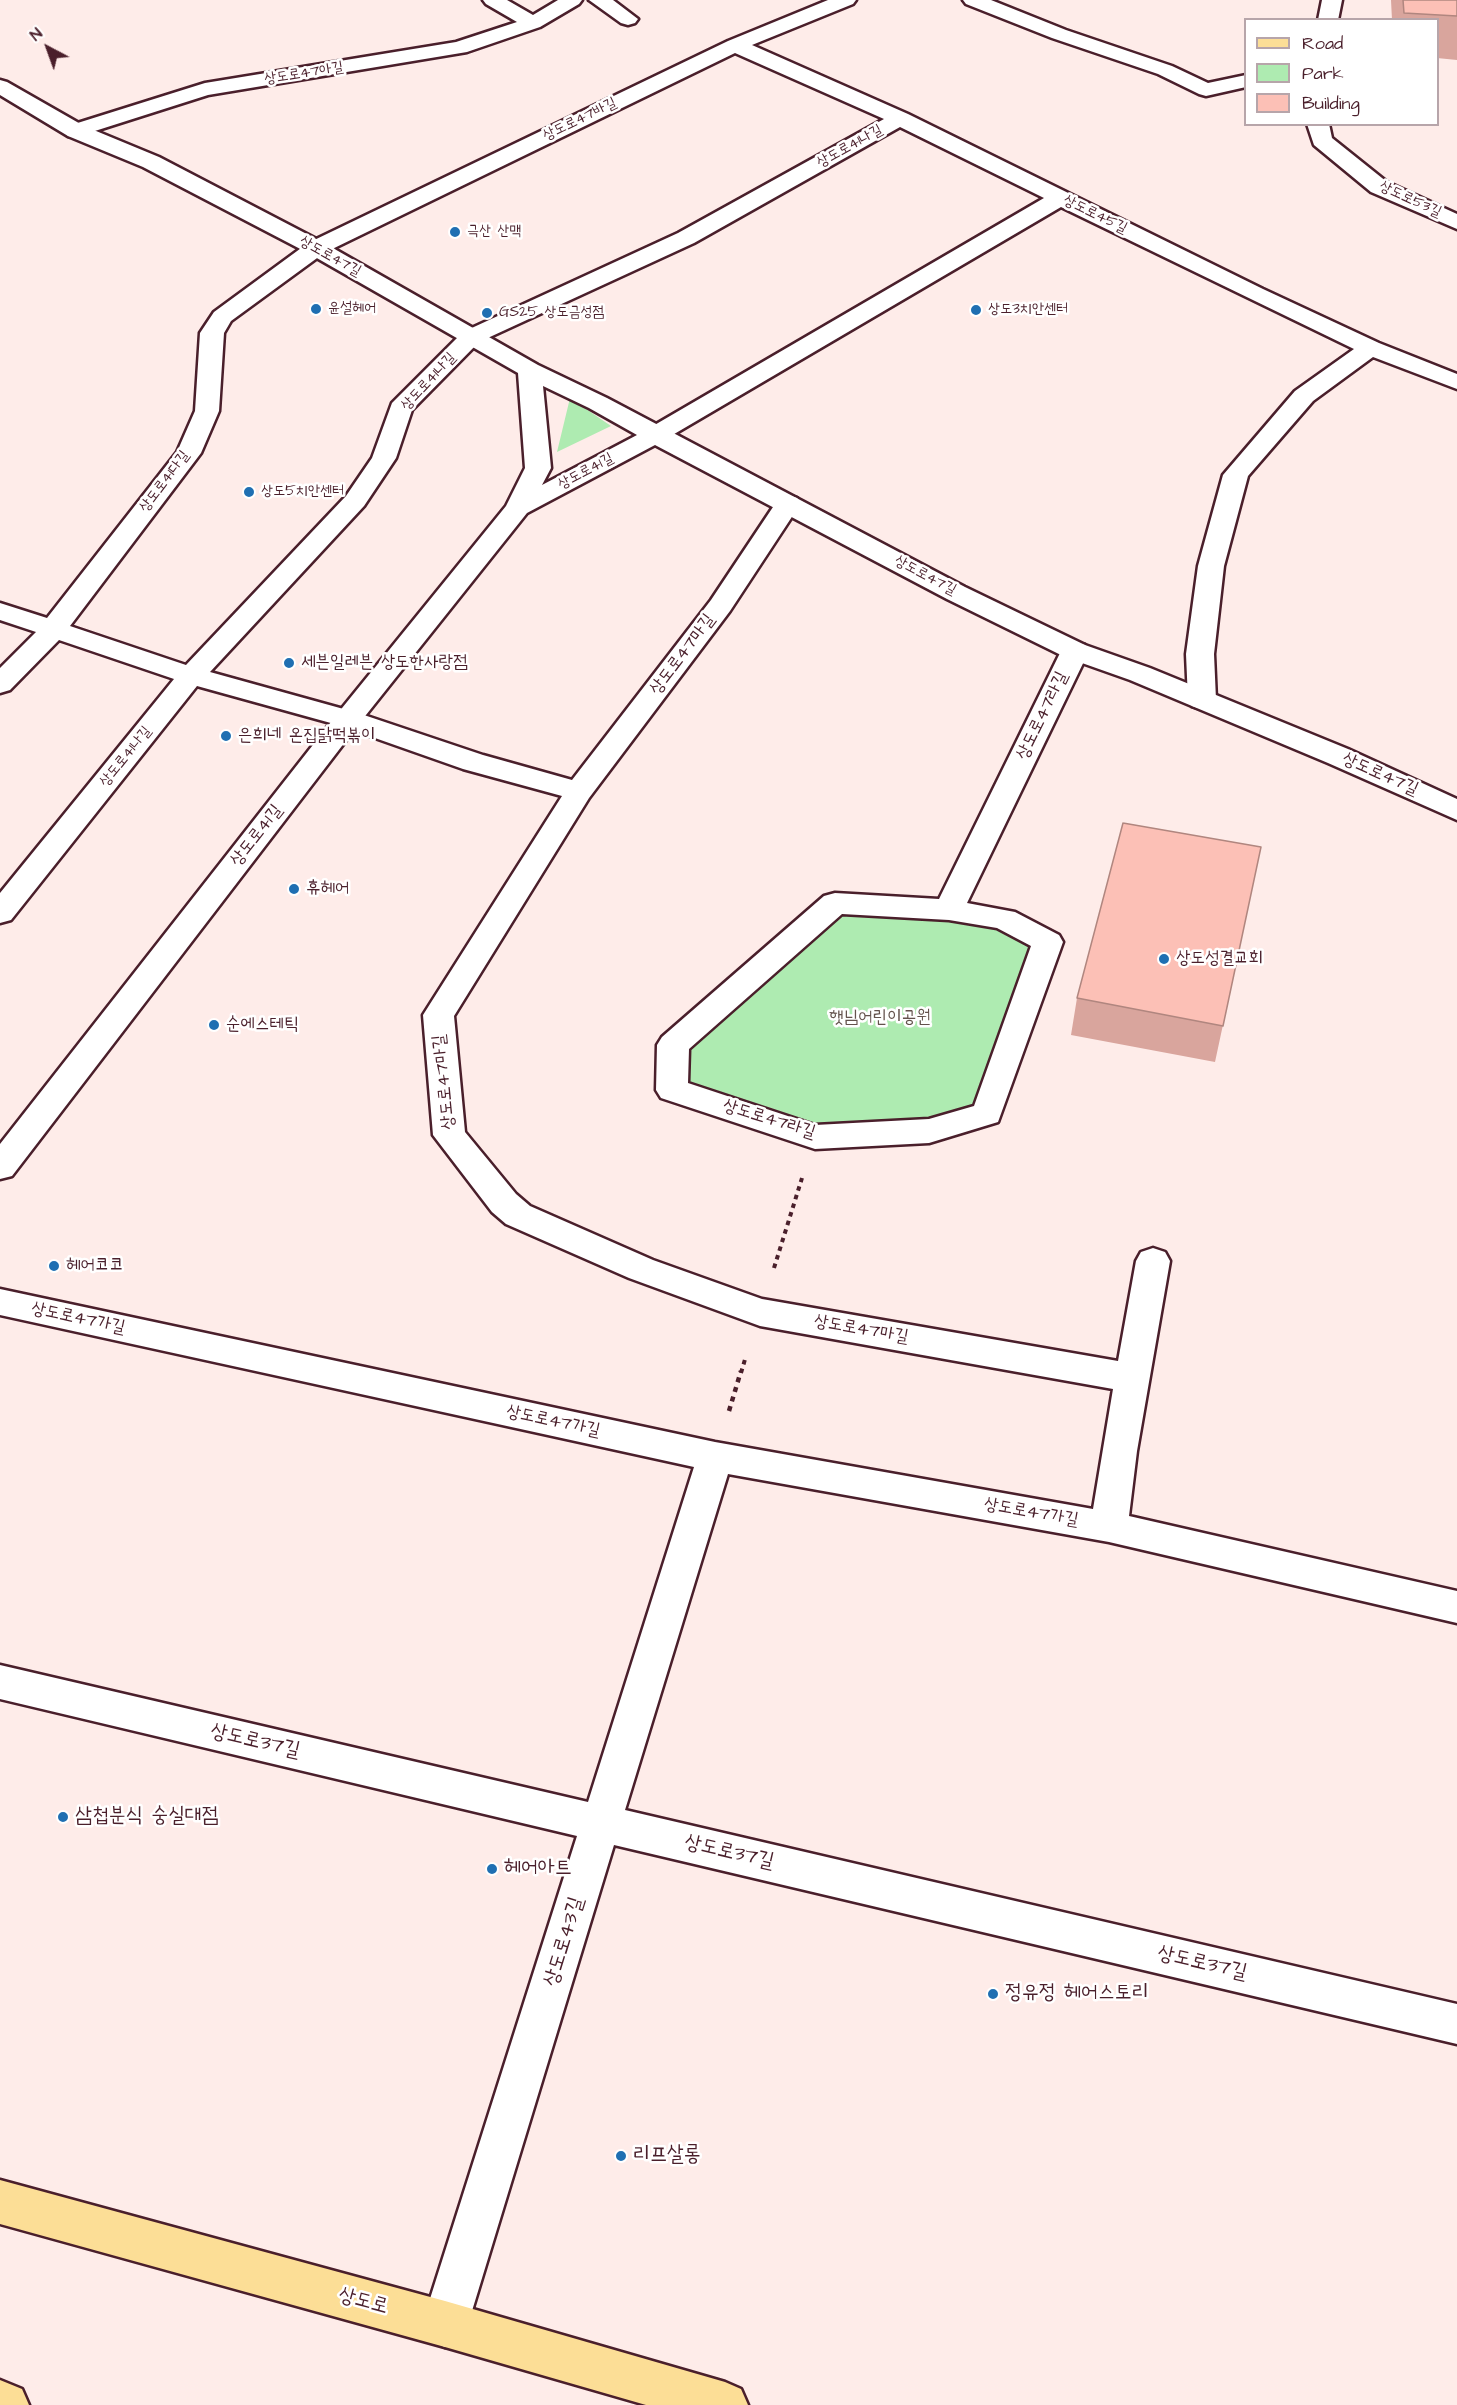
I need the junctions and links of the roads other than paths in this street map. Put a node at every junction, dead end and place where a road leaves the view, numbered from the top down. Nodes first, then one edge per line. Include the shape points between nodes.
1 (495, 0) edge
2 (573, 0) edge
3 (598, 0) edge
4 (846, 0) edge
5 (973, 0) edge
6 (1332, 0) edge
7 (1328, 18) edge
8 (628, 19) dead end
9 (533, 23) junction
10 (735, 45) junction
11 (1244, 81) edge
12 (0, 86) edge
13 (900, 119) junction
14 (1318, 126) edge
15 (76, 131) junction
16 (1060, 198) junction
17 (1457, 222) edge
18 (316, 248) junction
19 (471, 337) junction
20 (1371, 348) junction
21 (530, 370) junction
22 (1457, 382) edge
23 (655, 435) junction
24 (788, 503) junction
25 (518, 508) junction
26 (0, 611) edge
27 (54, 630) junction
28 (1075, 651) junction
29 (191, 676) junction
30 (0, 684) edge
31 (1202, 700) junction
32 (348, 719) junction
33 (579, 791) junction
34 (1457, 810) edge
35 (949, 910) junction
36 (0, 913) edge
37 (0, 1166) edge
38 (1153, 1261) dead end
39 (0, 1302) edge
40 (1132, 1378) junction
41 (715, 1457) junction
42 (1109, 1527) junction
43 (1457, 1607) edge
44 (0, 1682) edge
45 (602, 1823) junction
46 (1457, 2024) edge
47 (0, 2202) edge
48 (445, 2324) junction
49 (0, 2403) edge
50 (6, 2405) edge
51 (724, 2405) edge

1 - 9 street
2 - 9 street, 상도로47아길
3 - 8 street
4 - 10 street, 상도로47바길
5 - 11 street via 1165,70 1206,90
6 - 7 street
9 - 15 street, 상도로47아길 via 460,48 205,89
10 - 13 street, 상도로45길
10 - 18 street, 상도로47바길
12 - 15 street, 상도로47길
13 - 16 street, 상도로45길
13 - 19 street, 상도로41나길 via 686,238
14 - 17 street, 상도로53길 via 1322,140 1378,187
15 - 18 street, 상도로47길 via 151,162
16 - 20 street, 상도로45길
16 - 23 street
18 - 19 street, 상도로47길
18 - 27 street, 상도로41다길 via 222,317 212,333 207,411 189,453
19 - 21 street, 상도로47길
19 - 29 street, 상도로41나길 via 401,408 384,458 354,501
20 - 22 street, 상도로45길
20 - 31 street via 1304,396 1236,475 1211,566 1200,654
21 - 23 street, 상도로47길
21 - 25 street, 상도로41길 via 538,468
23 - 24 street, 상도로47길
23 - 25 street, 상도로41길
24 - 28 street, 상도로47길
24 - 33 street, 상도로47마길 via 721,605
25 - 32 street, 상도로41길
26 - 27 street
27 - 29 street
27 - 30 street, 상도로41다길
28 - 31 street, 상도로47길
28 - 35 street, 상도로47라길
29 - 32 street
29 - 36 street, 상도로41나길
31 - 34 street, 상도로47길
32 - 33 street via 473,762
32 - 37 street, 상도로41길
33 - 40 street, 상도로47마길 via 438,1015 449,1135 504,1203 518,1215 641,1269 760,1312
35 - 35 street, 상도로47라길 via 835,903 673,1045 672,1090 815,1137 929,1131 987,1114 1048,942 1004,920
38 - 40 street
39 - 41 street, 상도로47가길
40 - 42 street
41 - 42 street, 상도로47가길
41 - 45 street, 상도로43길
42 - 43 street, 상도로47가길
44 - 45 street, 상도로37길
45 - 46 street, 상도로37길
45 - 48 street, 상도로43길
47 - 48 main road, 상도로
48 - 51 main road, 상도로
49 - 50 main road

